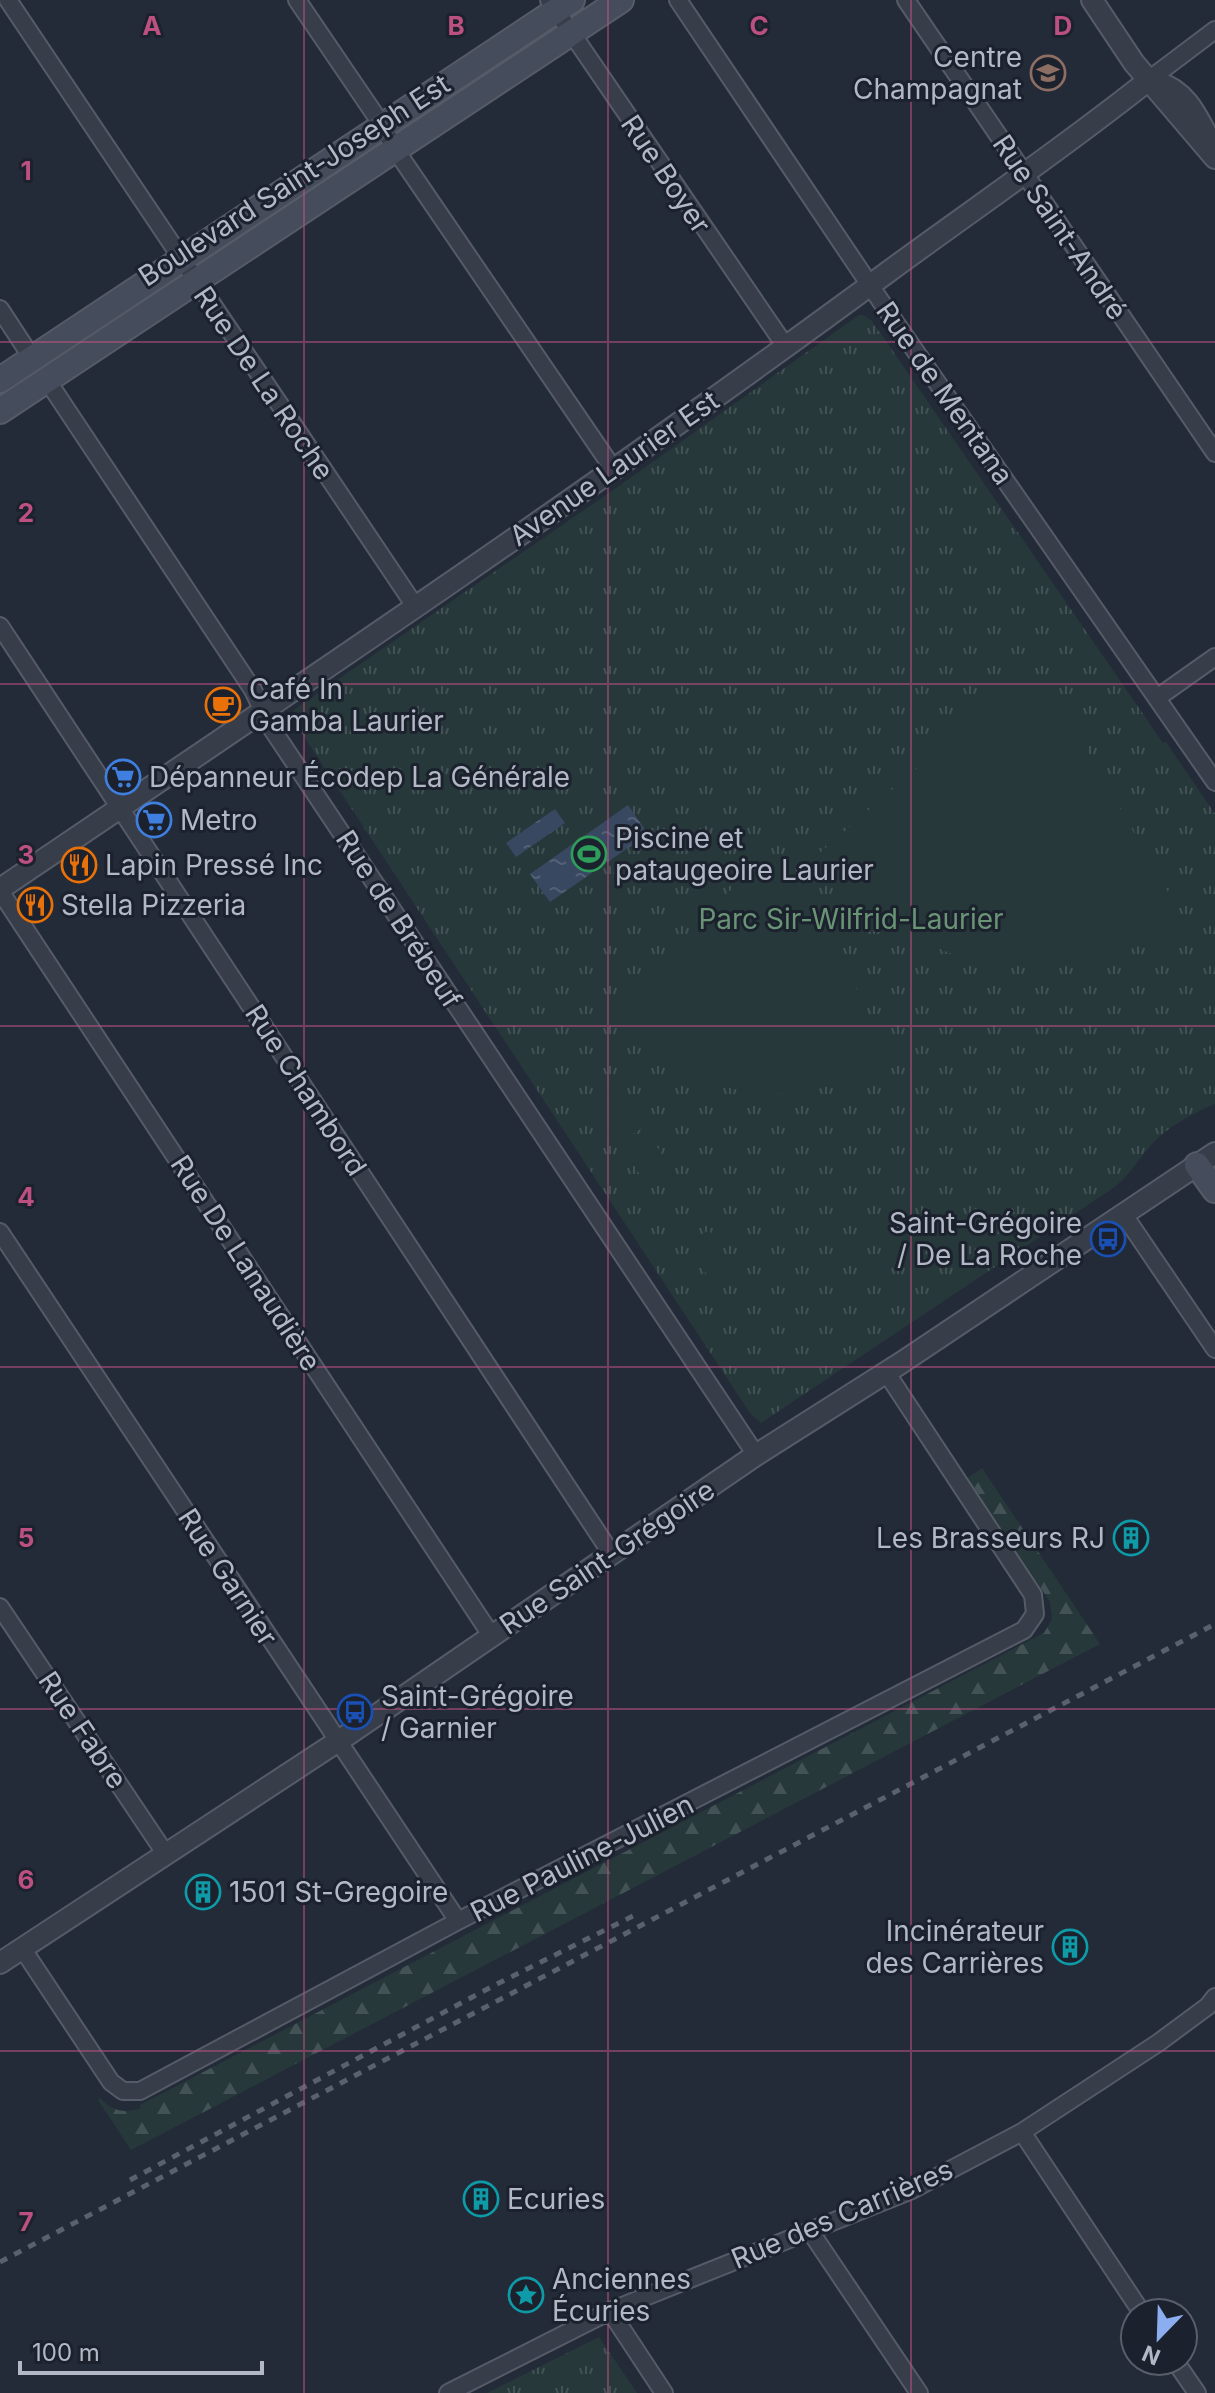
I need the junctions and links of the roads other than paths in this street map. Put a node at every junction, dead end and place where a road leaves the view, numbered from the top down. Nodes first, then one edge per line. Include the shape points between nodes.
1 (8, 0) edge
2 (297, 0) edge
3 (621, 0) edge
4 (678, 0) edge
5 (906, 0) edge
6 (1092, 0) edge
7 (559, 4) edge
8 (1215, 30) edge
9 (571, 34) junction
10 (1150, 79) junction
11 (382, 125) junction
12 (395, 149) junction
13 (1215, 149) edge
14 (1215, 158) edge
15 (1023, 174) junction
16 (181, 259) junction
17 (196, 281) junction
18 (871, 285) junction
19 (0, 309) edge
20 (786, 347) junction
21 (32, 358) junction
22 (0, 380) edge
23 (47, 380) junction
24 (0, 411) edge
25 (1215, 453) edge
26 (614, 470) junction
27 (415, 606) junction
28 (0, 626) edge
29 (1215, 657) edge
30 (1157, 698) junction
31 (264, 712) junction
32 (1215, 782) edge
33 (119, 808) junction
34 (0, 890) edge
35 (1206, 1159) edge
36 (1215, 1190) edge
37 (1124, 1215) junction
38 (0, 1232) edge
39 (1215, 1349) edge
40 (886, 1372) junction
41 (756, 1455) junction
42 (611, 1553) junction
43 (0, 1607) edge
44 (491, 1635) junction
45 (337, 1741) junction
46 (165, 1853) junction
47 (458, 1921) junction
48 (22, 1948) junction
49 (0, 1963) edge
50 (1213, 2007) edge
51 (1022, 2132) junction
52 (810, 2231) junction
53 (1131, 2297) edge
54 (610, 2311) junction
55 (448, 2393) edge
56 (664, 2393) edge
57 (919, 2393) edge

1 - 16 street, Rue De La Roche
2 - 11 street
3 - 9 main road, Boulevard Saint-Joseph Est
4 - 18 street, Rue de Mentana
5 - 15 street, Rue Saint-André
6 - 10 street
7 - 9 street, Rue Boyer
7 - 11 main road, Boulevard Saint-Joseph Est
8 - 10 street, Avenue Laurier Est
9 - 12 main road, Boulevard Saint-Joseph Est
9 - 20 street, Rue Boyer
10 - 13 street via 1178,91
10 - 14 street
10 - 15 street, Avenue Laurier Est
11 - 12 street
11 - 16 main road, Boulevard Saint-Joseph Est
12 - 17 main road, Boulevard Saint-Joseph Est
12 - 26 street
15 - 18 street, Avenue Laurier Est
15 - 25 street, Rue Saint-André
16 - 17 street, Rue De La Roche
16 - 21 main road, Boulevard Saint-Joseph Est
17 - 23 main road, Boulevard Saint-Joseph Est
17 - 27 street, Rue De La Roche
18 - 20 street, Avenue Laurier Est
18 - 30 street, Rue de Mentana
19 - 21 street
20 - 26 street, Avenue Laurier Est
21 - 22 main road, Boulevard Saint-Joseph Est
23 - 24 main road, Boulevard Saint-Joseph Est
23 - 31 street, Rue de Brébeuf
26 - 27 street, Avenue Laurier Est
27 - 31 street, Avenue Laurier Est
28 - 33 street, Rue Chambord
29 - 30 street
30 - 32 street, Rue de Mentana
31 - 33 street, Avenue Laurier Est
31 - 41 street, Rue de Brébeuf
33 - 34 street, Avenue Laurier Est
33 - 42 street, Rue Chambord
34 - 44 street, Rue De Lanaudière
35 - 36 main road
35 - 37 street, Rue Saint-Grégoire
37 - 39 street
37 - 40 street, Rue Saint-Grégoire
38 - 45 street, Rue Garnier
40 - 41 street, Rue Saint-Grégoire
40 - 47 street, Rue Pauline-Julien via 1033,1595 1035,1614 1024,1630
41 - 42 street, Rue Saint-Grégoire
42 - 44 street, Rue Saint-Grégoire
43 - 46 street, Rue Fabre
44 - 45 street, Rue Saint-Grégoire
45 - 46 street, Rue Saint-Grégoire
45 - 47 street, Rue Garnier
46 - 48 street, Rue Saint-Grégoire
47 - 48 street, Rue Pauline-Julien via 140,2091 123,2091 111,2082
48 - 49 street, Rue Saint-Grégoire
50 - 51 street, Rue des Carrières
51 - 52 street, Rue des Carrières via 912,2190
51 - 53 street
52 - 54 street, Rue des Carrières
52 - 57 street
54 - 55 street, Rue des Carrières
54 - 56 street

